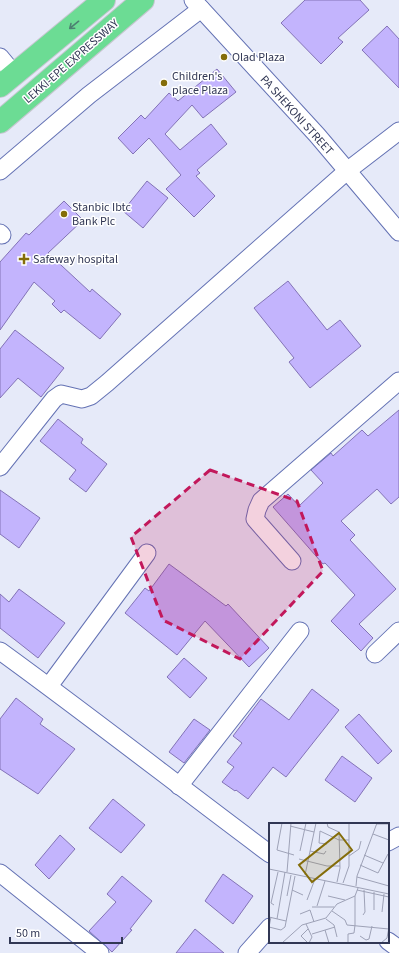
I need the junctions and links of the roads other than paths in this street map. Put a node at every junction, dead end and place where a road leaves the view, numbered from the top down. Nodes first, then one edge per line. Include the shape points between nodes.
1 (143, 0) edge
2 (100, 1) edge
3 (197, 4) edge
4 (0, 57) edge
5 (7, 80) edge
6 (0, 122) edge
7 (399, 131) edge
8 (346, 170) junction
9 (0, 171) edge
10 (399, 232) edge
11 (399, 381) edge
12 (0, 467) edge
13 (147, 553) dead end
14 (292, 561) dead end
15 (300, 630) dead end
16 (399, 630) edge
17 (0, 651) edge
18 (375, 654) dead end
19 (49, 686) junction
20 (179, 786) junction
21 (399, 836) edge
22 (389, 841) edge
23 (269, 853) edge
24 (0, 873) edge
25 (269, 928) edge
26 (389, 941) edge
27 (399, 949) edge
28 (100, 953) edge
29 (247, 953) edge

1 - 6 highway, LEKKI-EPE EXPRESSWAY
2 -> 5 highway, LEKKI-EPE EXPRESSWAY
3 - 8 street, PA SHEKONI STREET
3 - 9 street
4 - 5 street
7 - 8 street
8 - 10 street, PA SHEKONI STREET
8 - 12 street via 91,396 82,398 61,394 54,398
11 - 14 street via 261,501 255,519
13 - 19 street
15 - 20 street
16 - 18 street
17 - 19 street
19 - 20 street
20 - 23 street
21 - 22 street
24 - 28 street
25 - 29 street
26 - 27 street

